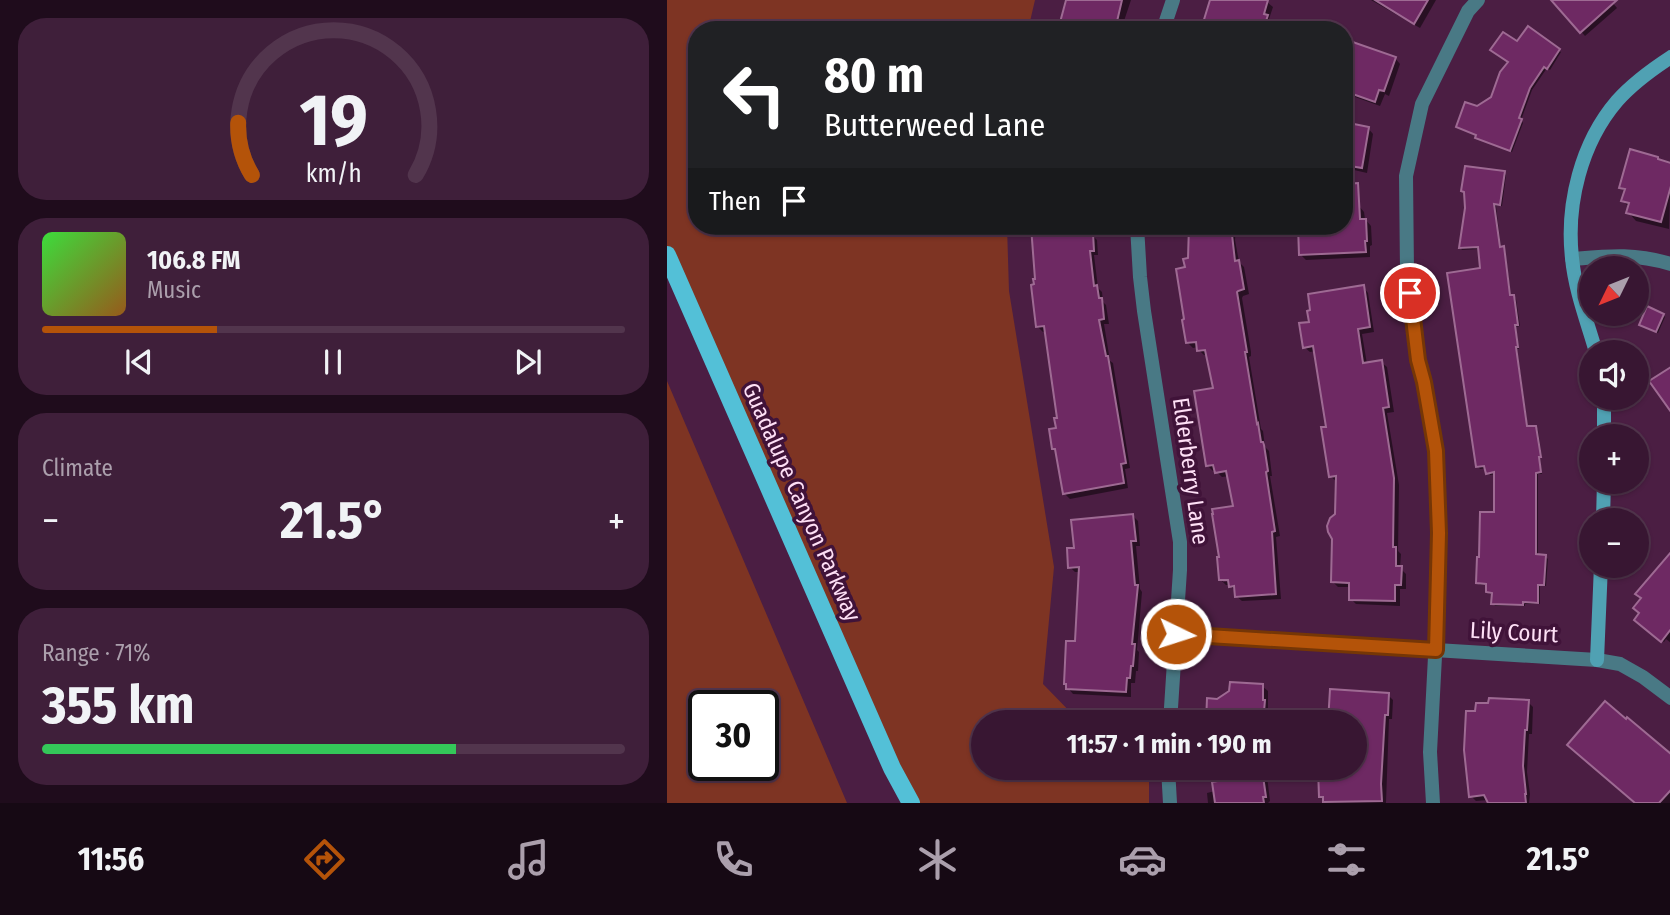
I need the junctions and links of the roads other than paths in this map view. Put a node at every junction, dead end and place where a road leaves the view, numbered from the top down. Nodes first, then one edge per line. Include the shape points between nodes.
1 (1173, 0) edge
2 (1478, 0) edge
3 (1166, 21) edge
4 (1670, 57) edge
5 (1138, 235) edge
6 (667, 255) edge
7 (1572, 259) junction
8 (1670, 264) edge
9 (1592, 340) edge
10 (1600, 578) edge
11 (1176, 634) junction
12 (1436, 650) junction
13 (1597, 660) junction
14 (1670, 698) edge
15 (1171, 710) edge
16 (892, 768) junction
17 (1169, 780) edge
18 (904, 803) edge
19 (911, 803) edge
20 (1170, 803) edge
21 (1433, 803) edge

1 - 3 street
2 - 12 street via 1422,104 1406,176 1407,271 1436,451
4 - 7 street via 1641,77 1596,131 1574,195
5 - 11 street, Elderberry Lane via 1144,311 1180,542
6 - 16 main road, Guadalupe Canyon Parkway
7 - 8 street via 1623,255
7 - 9 street
10 - 13 street
11 - 12 street, Lily Court
11 - 15 street, Elderberry Lane
12 - 13 street, Lily Court
12 - 21 street via 1430,752
13 - 14 street, Lily Court via 1620,664
16 - 18 main road, Guadalupe Canyon Parkway
16 - 19 main road, Guadalupe Canyon Parkway
17 - 20 street

